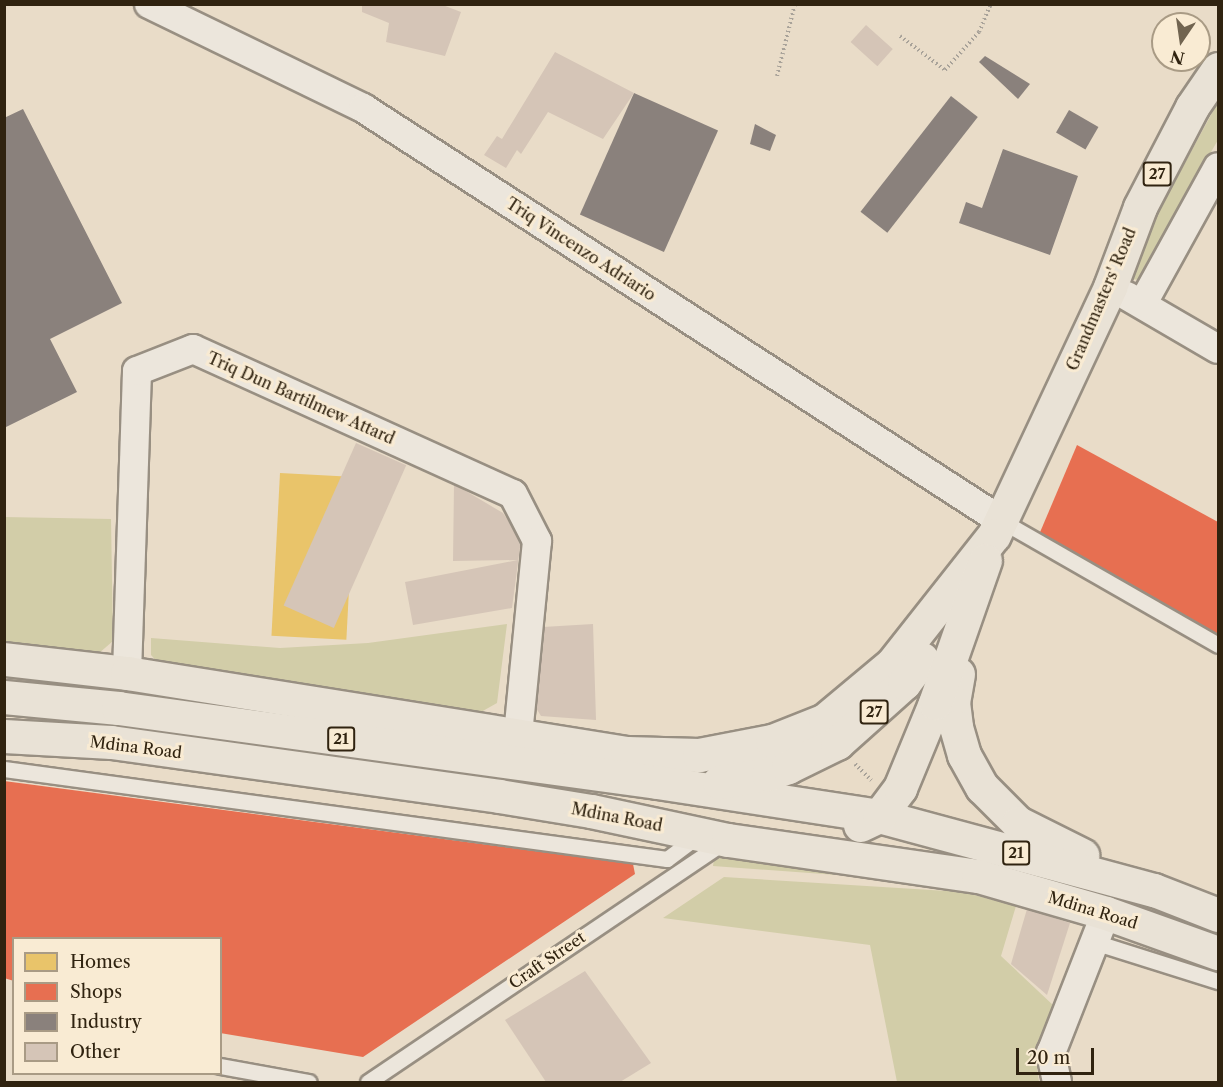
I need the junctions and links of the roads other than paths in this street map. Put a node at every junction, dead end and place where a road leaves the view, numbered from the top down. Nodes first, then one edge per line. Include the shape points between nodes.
1 (148, 4) edge
2 (1218, 69) edge
3 (1218, 167) edge
4 (1110, 287) junction
5 (1143, 303) junction
6 (1218, 349) edge
7 (997, 528) junction
8 (1218, 645) edge
9 (4, 659) edge
10 (128, 673) junction
11 (4, 697) edge
12 (518, 735) junction
13 (4, 736) edge
14 (7, 767) edge
15 (677, 785) junction
16 (499, 796) junction
17 (883, 812) junction
18 (714, 836) junction
19 (1154, 890) junction
20 (1106, 913) junction
21 (1218, 915) edge
22 (1094, 942) junction
23 (1218, 953) edge
24 (1218, 981) edge
25 (222, 1066) edge
26 (307, 1082) edge
27 (368, 1083) edge
28 (1057, 1083) edge

1 - 7 street, Triq Vincenzo Adriario via 363,108
2 - 4 main road, Grandmasters' Road / 27 via 1192,107 1140,207
3 - 5 street
4 - 5 street
4 - 7 main road, Grandmasters' Road / 27
5 - 6 street
7 - 8 lane
7 - 12 main road via 892,664 825,720 772,741 699,755 627,753
7 - 15 main road, 27 via 918,665 879,707 837,743 768,774
7 - 17 main road, 27 via 927,723 900,788
7 - 19 main road via 954,696 956,728 964,755 982,787 1018,823
9 - 10 main road
10 - 12 main road
10 - 12 street, Triq Dun Bartilmew Attard via 137,371 193,349 513,494 537,541
11 - 15 main road, Mdina Road / 21 via 118,708
13 - 16 main road, Mdina Road / 21 via 111,742
14 - 18 lane via 666,859
15 - 17 main road, Mdina Road / 21
16 - 17 main road via 792,831 840,831
16 - 18 main road, Mdina Road / 21
17 - 19 main road, Mdina Road / 21
18 - 20 main road, Mdina Road via 978,876
18 - 27 lane, Craft Street
19 - 21 main road, Mdina Road
20 - 22 street
20 - 23 main road, Mdina Road
22 - 24 lane
22 - 28 street via 1051,1053
25 - 26 lane

